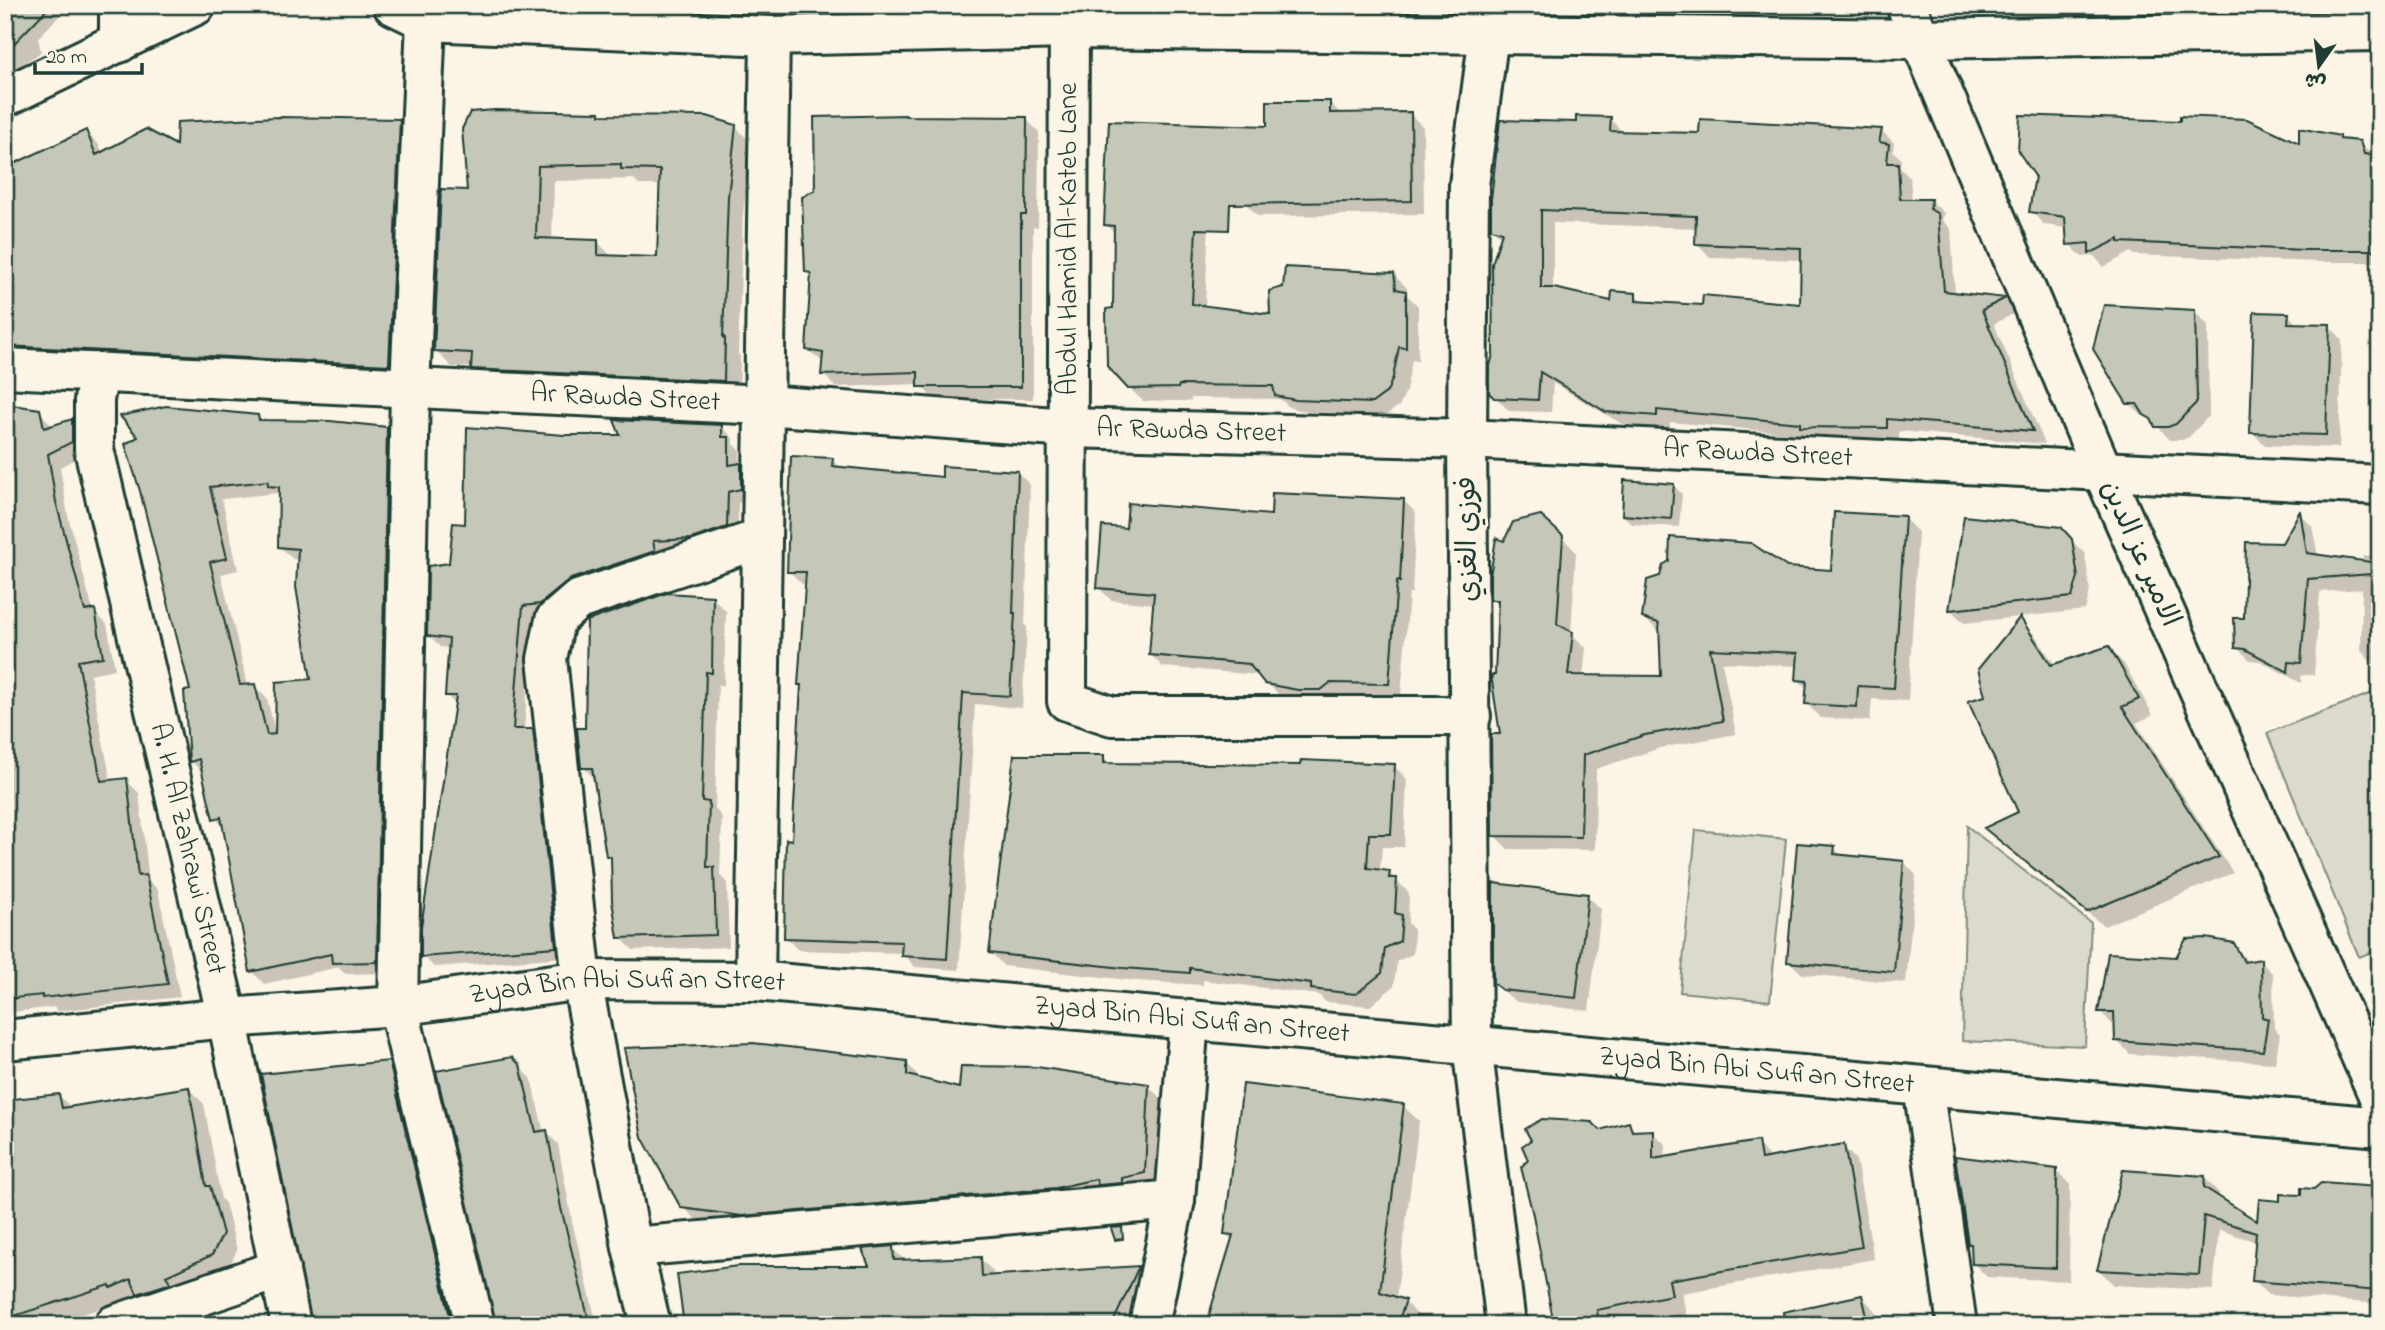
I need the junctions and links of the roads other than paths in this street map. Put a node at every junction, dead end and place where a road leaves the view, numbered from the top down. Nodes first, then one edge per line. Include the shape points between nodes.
1 (196, 5) edge
2 (393, 5) edge
3 (1906, 5) edge
4 (1069, 17) edge
5 (426, 21) junction
6 (119, 24) edge
7 (2380, 31) edge
8 (1489, 34) junction
9 (770, 36) junction
10 (1921, 40) junction
11 (5, 97) edge
12 (5, 368) edge
13 (99, 372) junction
14 (410, 388) junction
15 (764, 405) junction
16 (1068, 428) junction
17 (1468, 439) junction
18 (2103, 472) junction
19 (2380, 485) edge
20 (762, 538) junction
21 (1471, 716) junction
22 (582, 980) junction
23 (755, 981) junction
24 (398, 1006) junction
25 (227, 1018) junction
26 (1189, 1020) junction
27 (5, 1040) edge
28 (1472, 1045) junction
29 (1923, 1086) junction
30 (2380, 1099) edge
31 (2380, 1127) edge
32 (1175, 1200) junction
33 (632, 1247) junction
34 (280, 1269) junction
35 (114, 1325) edge
36 (291, 1325) edge
37 (475, 1325) edge
38 (651, 1325) edge
39 (1149, 1325) edge
40 (1506, 1325) edge
41 (1957, 1325) edge

1 - 6 street
2 - 5 street
3 - 10 street, الامير عز الدين
4 - 8 street
4 - 9 street
4 - 16 street, Abdul Hamid Al-Kateb Lane
5 - 9 street
5 - 14 street
6 - 11 street
7 - 10 street
8 - 10 street
8 - 17 street, فوزي الغزي via 1469,185
9 - 15 street
10 - 18 street, الامير عز الدين
12 - 13 street, Ar Rawda Street
13 - 14 street, Ar Rawda Street
13 - 25 street, A. H. Al Zahrawi Street via 94,449
14 - 15 street, Ar Rawda Street
14 - 24 street
15 - 16 street, Ar Rawda Street
15 - 20 street
16 - 17 street, Ar Rawda Street
16 - 21 street, Abdul Hamid Al-Kateb Lane via 1067,701 1112,716
17 - 18 street, Ar Rawda Street
17 - 21 street, فوزي الغزي
18 - 19 street, Ar Rawda Street
18 - 30 street, الامير عز الدين
20 - 22 street via 578,600 555,620 547,659
20 - 23 street
21 - 28 street, فوزي الغزي
22 - 23 street, Zyad Bin Abi Sufian Street
22 - 24 street, Zyad Bin Abi Sufian Street
22 - 33 street
23 - 26 street, Zyad Bin Abi Sufian Street
24 - 25 street, Zyad Bin Abi Sufian Street
24 - 37 street
25 - 27 street, Zyad Bin Abi Sufian Street
25 - 34 street, A. H. Al Zahrawi Street
26 - 28 street, Zyad Bin Abi Sufian Street
26 - 32 street
28 - 29 street, Zyad Bin Abi Sufian Street
28 - 40 street, فوزي الغزي
29 - 31 street, Zyad Bin Abi Sufian Street
29 - 41 street
32 - 33 street
32 - 39 street
33 - 38 street
34 - 35 street
34 - 36 street, A. H. Al Zahrawi Street

